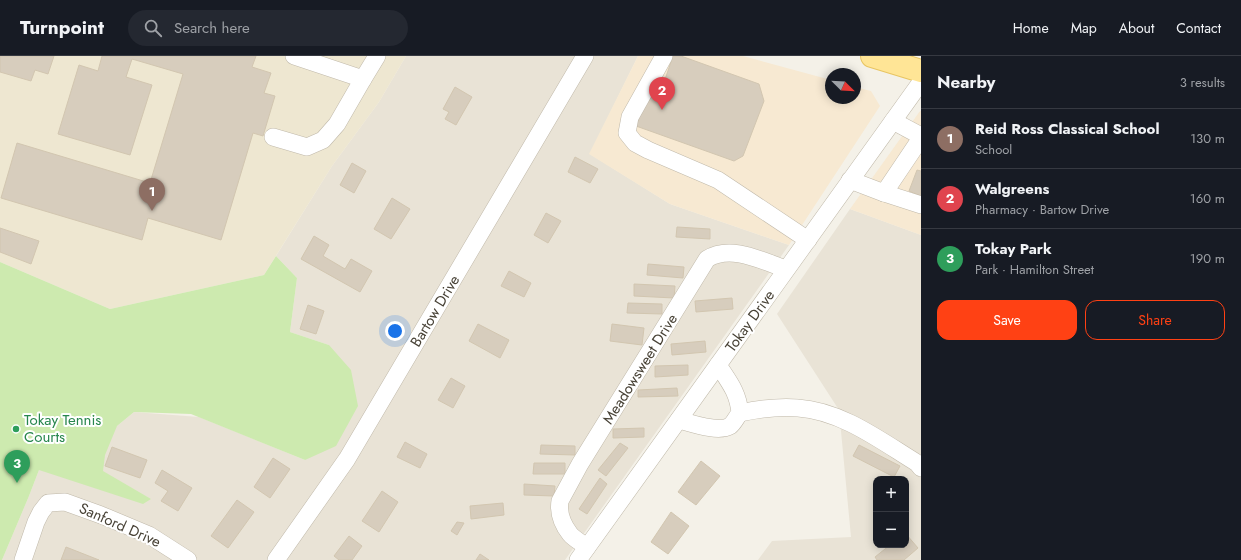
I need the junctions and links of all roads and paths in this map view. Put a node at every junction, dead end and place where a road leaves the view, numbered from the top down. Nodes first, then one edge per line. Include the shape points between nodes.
1 (294, 56) edge
2 (377, 56) edge
3 (585, 56) edge
4 (664, 56) edge
5 (872, 56) edge
6 (921, 71) edge
7 (363, 79) junction
8 (921, 82) edge
9 (893, 121) junction
10 (273, 137) dead end
11 (921, 137) edge
12 (850, 180) junction
13 (884, 193) junction
14 (921, 205) edge
15 (808, 240) junction
16 (786, 269) junction
17 (718, 365) junction
18 (740, 413) junction
19 (679, 420) junction
20 (921, 468) edge
21 (583, 554) edge
22 (23, 560) edge
23 (188, 560) edge
24 (276, 560) edge

1 - 7 street
2 - 7 street
3 - 24 street, Bartow Drive via 347,459
4 - 15 street via 630,117 627,133 635,143 648,150 718,180
5 - 6 main road
7 - 10 street via 337,124 323,140 307,147
8 - 9 street, Tokay Drive
9 - 11 street
9 - 12 street, Tokay Drive
11 - 13 street
12 - 13 street
12 - 15 street, Tokay Drive
13 - 14 street
15 - 16 street, Tokay Drive
16 - 17 street, Tokay Drive
16 - 21 street, Meadowsweet Drive via 741,254 725,252 708,260 580,464 560,501 560,515
17 - 18 street via 734,390 739,401
17 - 19 street, Tokay Drive
18 - 19 street via 730,425 722,428
18 - 20 street via 772,407 799,408 829,414 855,426 917,463
19 - 21 street, Tokay Drive
22 - 23 street, Sanford Drive via 41,512 48,503 65,502 149,535

